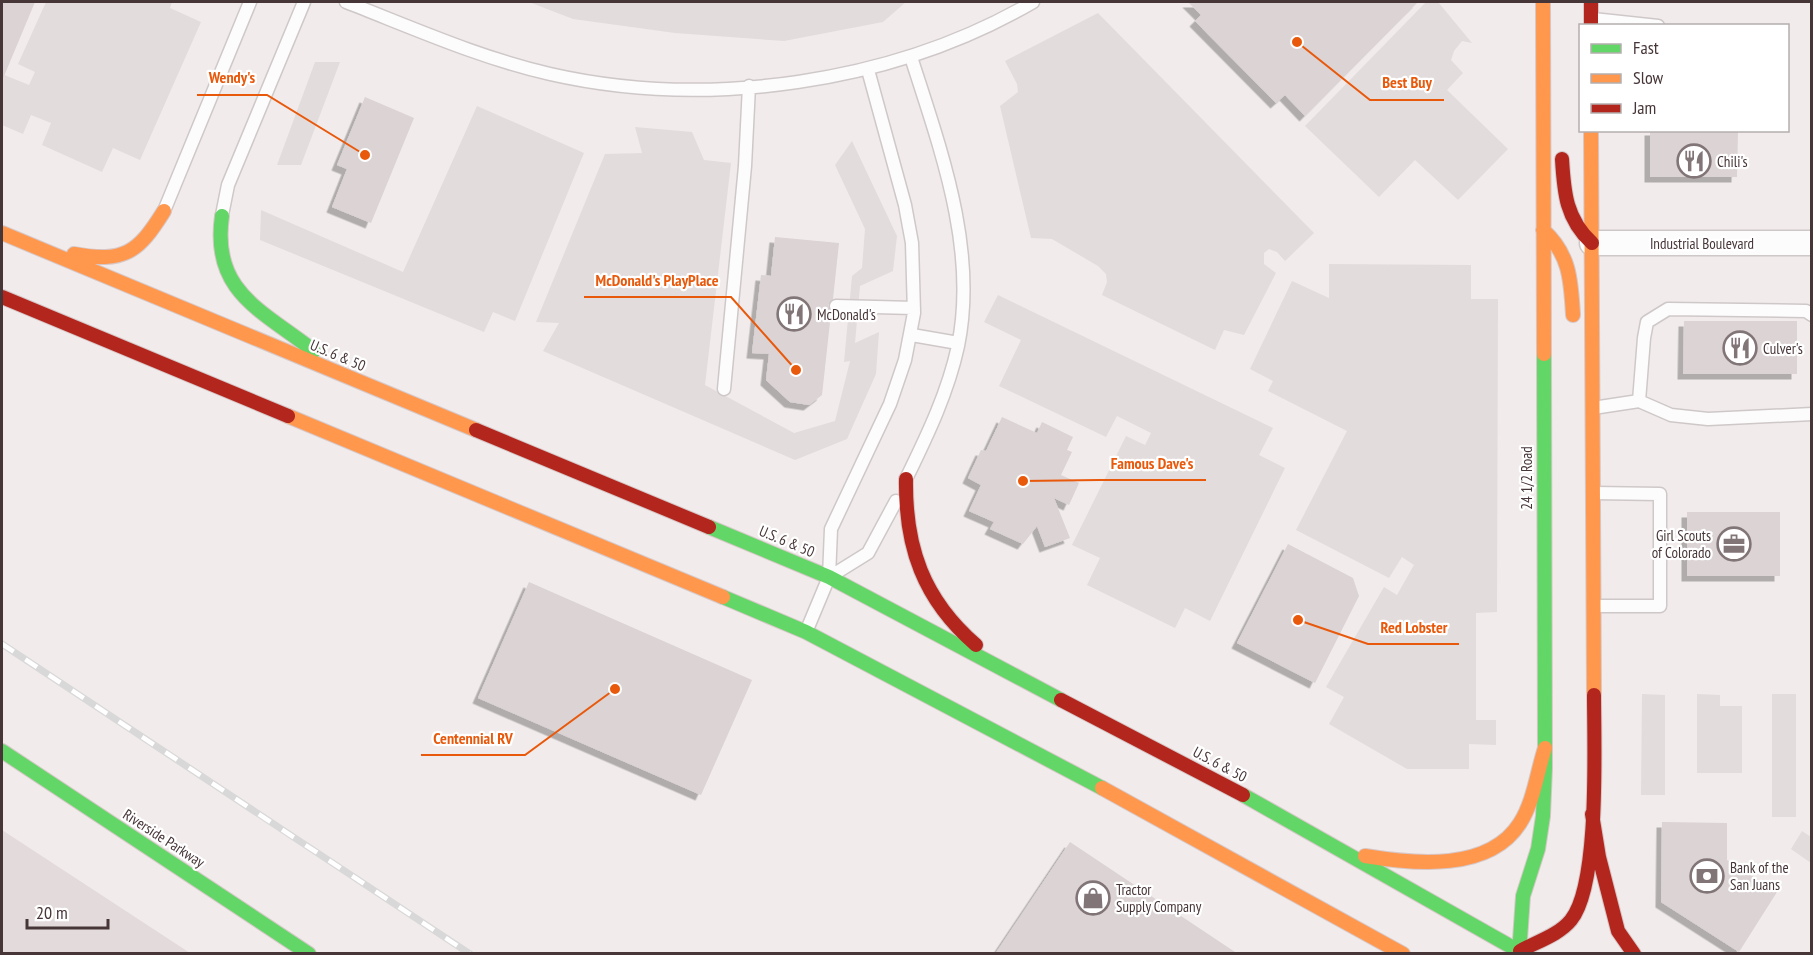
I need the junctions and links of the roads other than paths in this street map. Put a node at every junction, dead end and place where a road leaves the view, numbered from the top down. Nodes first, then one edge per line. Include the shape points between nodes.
1 (250, 2) edge
2 (304, 2) edge
3 (345, 2) edge
4 (1033, 2) edge
5 (1543, 2) edge
6 (1591, 2) edge
7 (1591, 22) edge
8 (1624, 24) edge
9 (1543, 48) junction
10 (911, 57) junction
11 (868, 70) junction
12 (749, 86) junction
13 (1557, 107) dead end
14 (1591, 132) edge
15 (1562, 147) dead end
16 (164, 211) joint
17 (222, 216) joint
18 (1543, 230) junction
19 (2, 233) edge
20 (25, 243) junction
21 (1592, 243) junction
22 (1812, 243) edge
23 (2, 297) edge
24 (836, 306) dead end
25 (914, 308) junction
26 (1812, 315) edge
27 (1574, 333) dead end
28 (912, 335) junction
29 (958, 343) junction
30 (1578, 363) dead end
31 (346, 377) junction
32 (724, 389) dead end
33 (1639, 401) junction
34 (1592, 408) junction
35 (1812, 414) edge
36 (906, 479) junction
37 (1592, 493) junction
38 (829, 577) junction
39 (1593, 606) junction
40 (806, 632) junction
41 (1011, 671) junction
42 (1545, 748) junction
43 (2, 751) edge
44 (1592, 814) junction
45 (1344, 853) junction
46 (1521, 953) edge
47 (309, 954) edge
48 (1403, 954) edge
49 (1634, 954) edge

1 - 16 lane
2 - 17 lane via 228,184
3 - 12 lane via 483,55 551,74 673,88
4 - 10 lane
5 - 9 main road, 24 1/2 Road
6 - 7 main road
7 - 8 lane
9 - 13 main road
9 - 18 main road, 24 1/2 Road
10 - 11 lane
10 - 29 lane via 952,194 960,237 963,278
11 - 12 lane
11 - 25 lane via 905,205 912,243
12 - 32 lane
14 - 21 main road
15 - 21 main road via 1569,216
16 - 20 main road via 136,251 115,258 86,257
17 - 31 main road via 219,250 225,273 257,306
18 - 27 main road via 1559,243 1567,257
18 - 42 main road, 24 1/2 Road
19 - 20 main road, U.S. 6 & 50
20 - 31 main road, U.S. 6 & 50
21 - 22 street, Industrial Boulevard
21 - 34 main road
23 - 40 main road
24 - 25 lane
25 - 28 lane
26 - 33 lane via 1806,311 1668,309 1647,322
28 - 29 lane
28 - 38 lane via 890,404 831,529
29 - 36 lane via 934,422
30 - 34 main road
31 - 38 main road, U.S. 6 & 50
33 - 34 lane
33 - 35 lane via 1671,415 1708,419
34 - 37 main road
36 - 38 lane via 868,553
36 - 41 main road via 906,517 922,574 967,639
37 - 39 main road
37 - 39 lane via 1660,494 1660,606
38 - 40 lane
38 - 41 main road, U.S. 6 & 50
39 - 44 main road
40 - 48 main road via 1032,749
41 - 45 main road, U.S. 6 & 50
42 - 45 main road via 1519,825 1485,853 1429,864
42 - 46 main road, 24 1/2 Road via 1543,816 1538,849 1523,897
43 - 47 main road, Riverside Parkway
44 - 46 main road via 1588,869 1578,908 1570,922
44 - 49 main road via 1618,931
45 - 46 main road, U.S. 6 & 50

